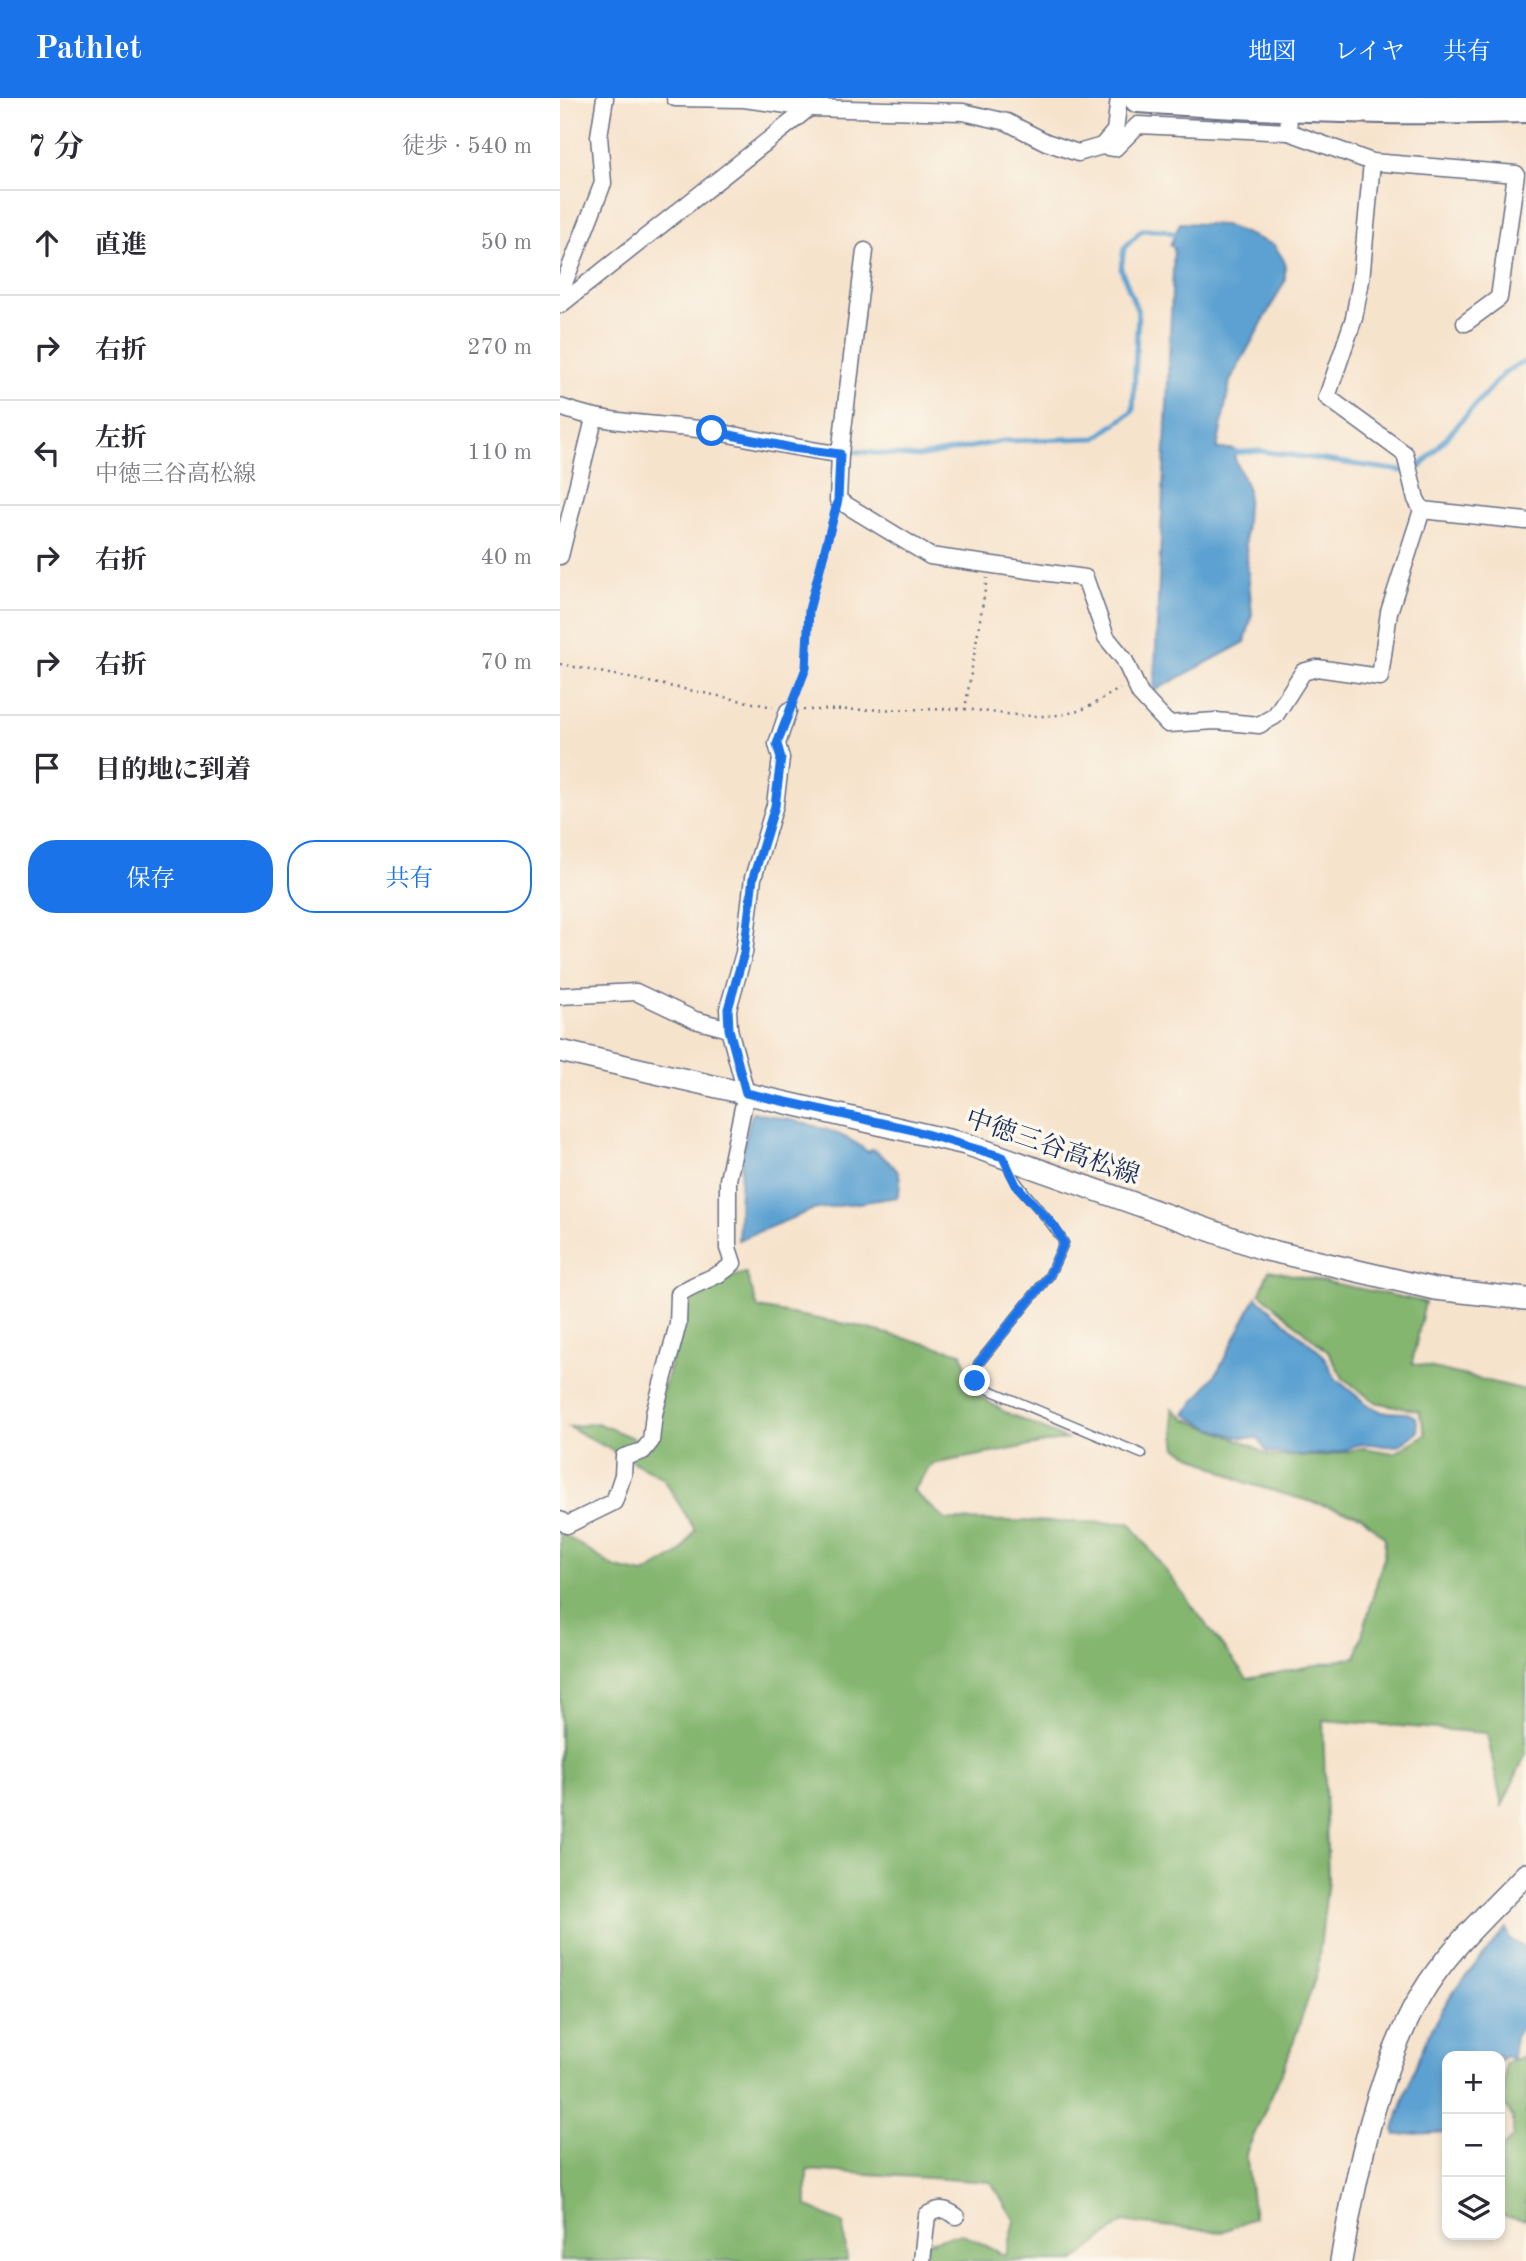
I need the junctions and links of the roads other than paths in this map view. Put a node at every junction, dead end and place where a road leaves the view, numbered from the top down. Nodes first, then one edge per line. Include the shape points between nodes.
1 (605, 98) edge
2 (675, 98) edge
3 (1119, 98) edge
4 (1138, 98) edge
5 (809, 107) junction
6 (1526, 108) edge
7 (1289, 120) junction
8 (1102, 146) junction
9 (1372, 162) junction
10 (865, 251) dead end
11 (561, 304) edge
12 (1465, 323) dead end
13 (560, 407) edge
14 (594, 419) junction
15 (840, 454) junction
16 (1422, 510) junction
17 (1526, 522) edge
18 (560, 555) edge
19 (790, 710) road end
20 (560, 996) edge
21 (729, 1029) junction
22 (560, 1051) edge
23 (746, 1093) junction
24 (1003, 1157) junction
25 (1526, 1299) edge
26 (1142, 1454) dead end
27 (560, 1520) edge
28 (1526, 1874) edge
29 (956, 2216) dead end
30 (922, 2261) edge
31 (1340, 2261) edge

1 - 11 street via 599,136 603,183 563,286
2 - 5 street via 744,99
3 - 8 street via 1115,131
4 - 7 highway
5 - 8 street via 963,112 1007,122 1078,153
5 - 11 street
6 - 7 highway
7 - 8 street via 1138,125 1115,148
7 - 9 street
9 - 12 street via 1516,174 1499,298
9 - 16 street via 1354,318 1327,397 1405,454
10 - 15 street
13 - 14 street
14 - 15 street via 712,431
14 - 18 street
15 - 16 street via 838,500 930,556 1085,578 1106,637 1124,659 1140,694 1168,724 1216,721 1259,725 1275,716 1303,672 1317,668 1380,677 1390,612
16 - 17 street
19 - 21 street via 777,744 781,758 775,806 753,878 744,953 728,1009
20 - 21 street via 636,992 695,1020
21 - 23 street
22 - 23 main road, 中徳三谷高松線
23 - 24 main road, 中徳三谷高松線 via 920,1132
23 - 27 street via 728,1180 728,1248 733,1263 724,1274 695,1282 679,1294 678,1324 651,1441 643,1451 624,1457 614,1502 567,1525
24 - 25 main road, 中徳三谷高松線 via 1263,1249 1435,1289
24 - 26 lane via 1016,1185 1064,1243 1049,1276 978,1364 975,1381
28 - 31 main road via 1444,1962 1406,2025 1370,2132
29 - 30 street via 947,2209 927,2215

